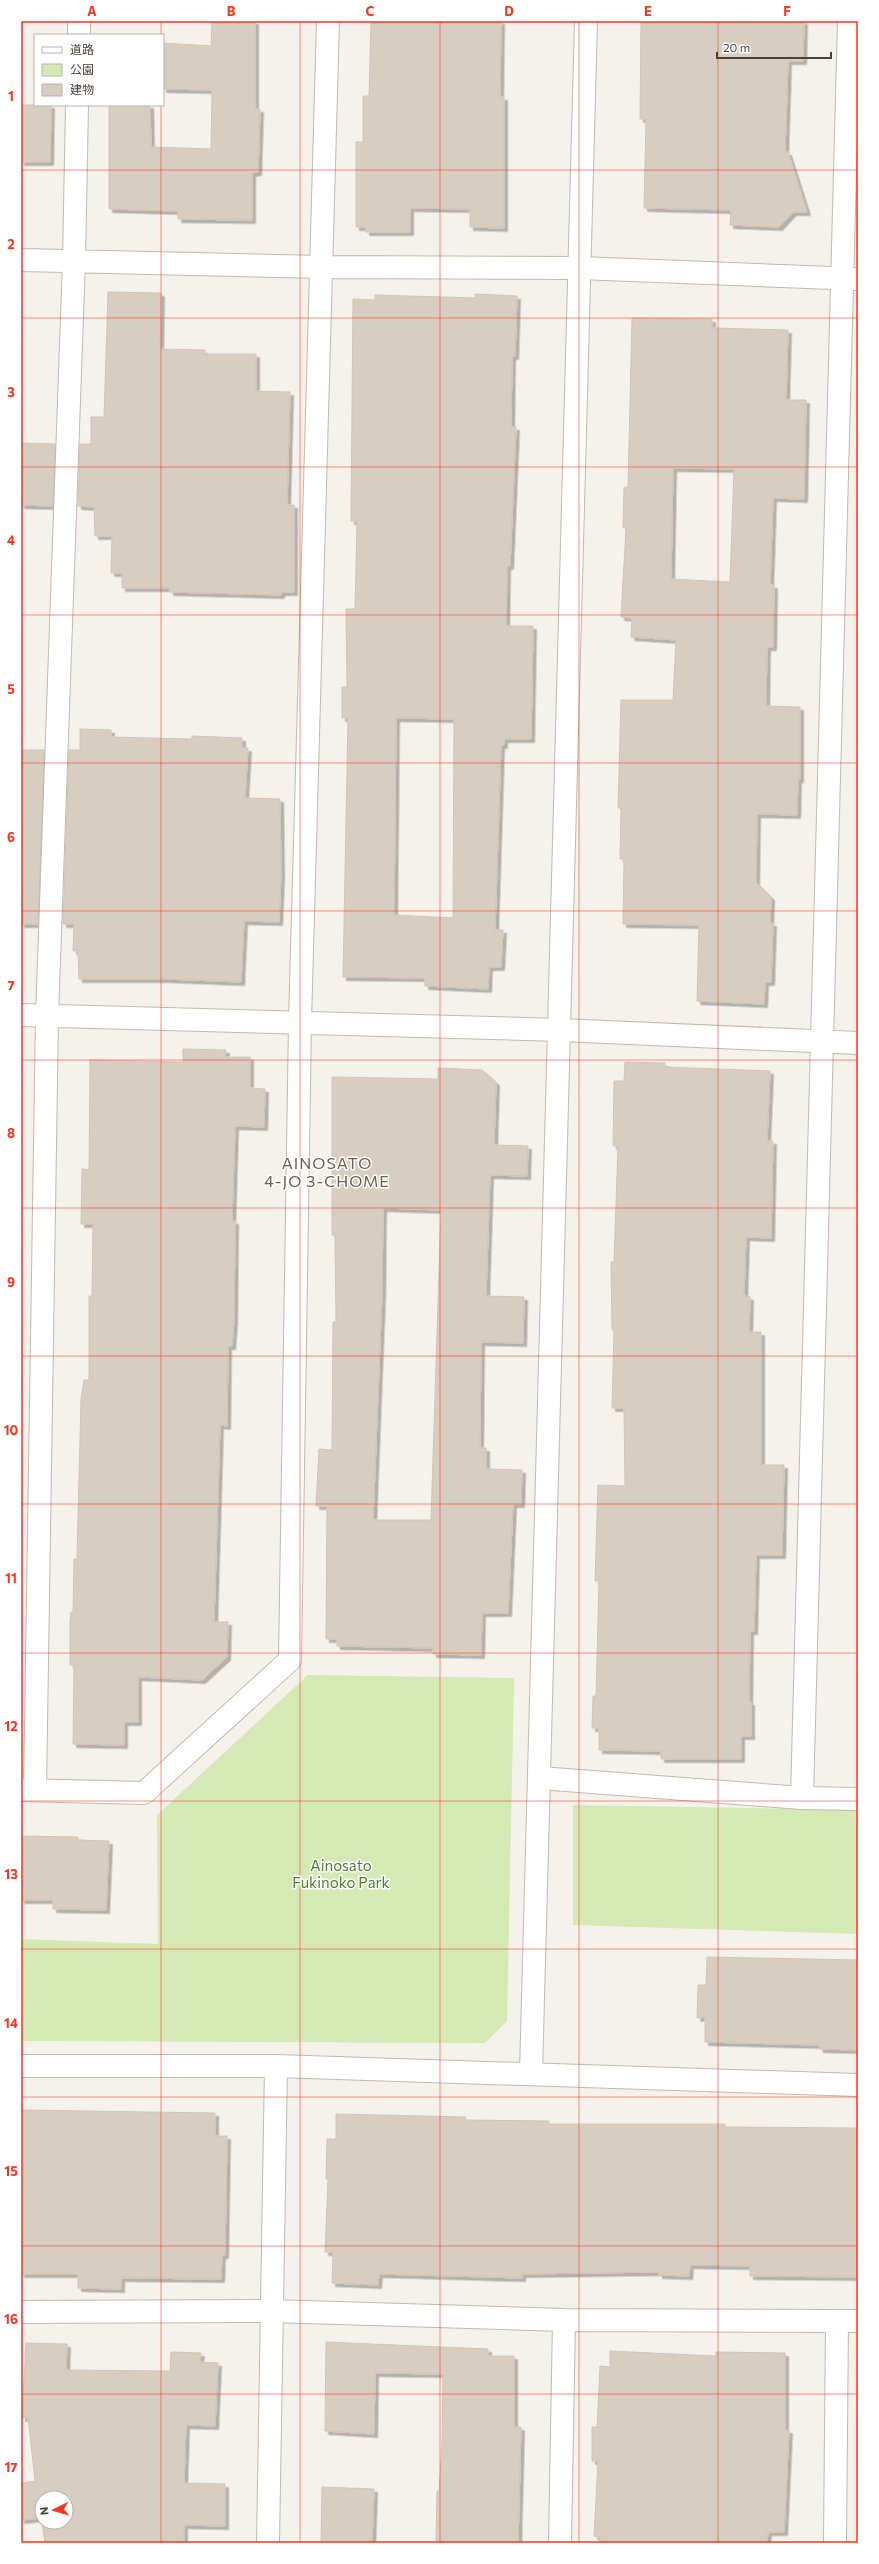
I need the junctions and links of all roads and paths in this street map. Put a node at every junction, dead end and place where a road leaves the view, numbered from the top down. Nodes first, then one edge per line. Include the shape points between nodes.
1 (79, 21) edge
2 (328, 21) edge
3 (586, 21) edge
4 (849, 21) edge
5 (79, 34) edge
6 (77, 106) edge
7 (21, 260) edge
8 (74, 261) junction
9 (323, 267) junction
10 (580, 268) junction
11 (851, 279) edge
12 (21, 1015) edge
13 (47, 1016) junction
14 (300, 1022) junction
15 (561, 1030) junction
16 (823, 1042) junction
17 (858, 1043) edge
18 (540, 1778) junction
19 (28, 1790) edge
20 (802, 1798) junction
21 (858, 1799) edge
22 (21, 2066) edge
23 (276, 2066) junction
24 (531, 2073) junction
25 (858, 2085) edge
26 (271, 2311) junction
27 (21, 2312) edge
28 (564, 2320) junction
29 (848, 2321) edge
30 (268, 2543) edge
31 (560, 2543) edge
32 (835, 2543) edge

1 - 5 street
2 - 9 street
3 - 10 street
4 - 11 street
6 - 8 street
7 - 8 street
8 - 9 street
8 - 13 street
9 - 10 street
9 - 14 street
10 - 11 street
10 - 15 street
11 - 16 street
12 - 13 street
13 - 14 street
13 - 19 street
14 - 15 street
14 - 19 street via 290,1660 144,1793
15 - 16 street
15 - 18 street
16 - 17 street
16 - 20 street
18 - 20 street
18 - 24 street
20 - 21 street
22 - 23 street
23 - 24 street
23 - 26 street
24 - 25 street
26 - 27 street
26 - 28 street
26 - 30 street
28 - 29 street
28 - 31 street
29 - 32 street

